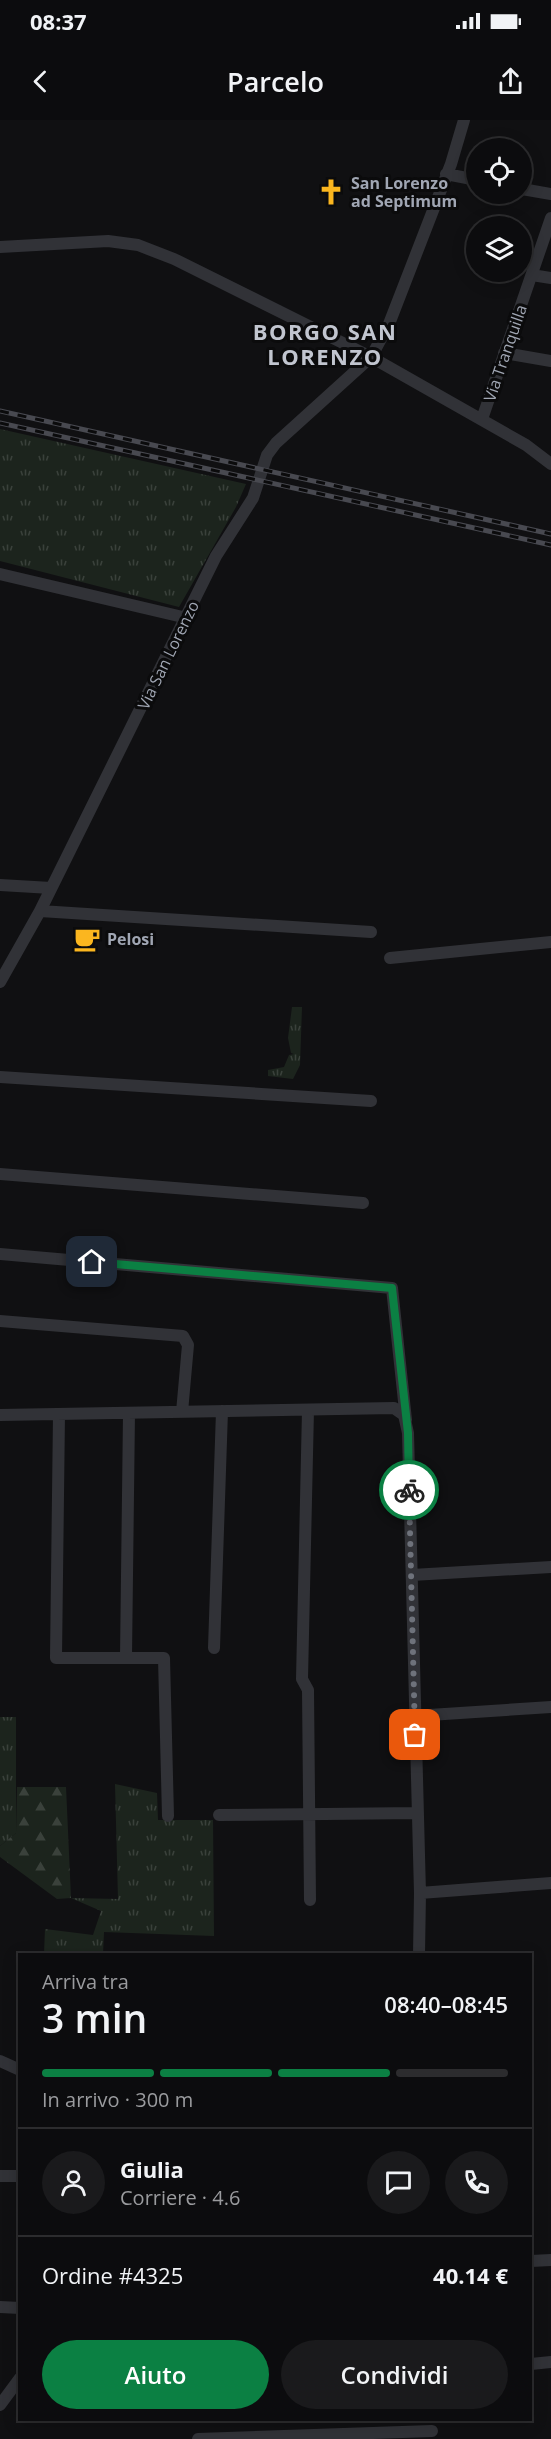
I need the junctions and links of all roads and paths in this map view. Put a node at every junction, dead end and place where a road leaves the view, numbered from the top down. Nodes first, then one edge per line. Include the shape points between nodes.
1 (464, 120) edge
2 (446, 174) junction
3 (466, 178) edge
4 (532, 191) edge
5 (551, 194) edge
6 (551, 218) edge
7 (0, 247) edge
8 (532, 274) joint
9 (551, 278) edge
10 (529, 282) edge
11 (504, 354) junction
12 (371, 357) junction
13 (551, 361) edge
14 (482, 419) junction
15 (551, 464) edge
16 (0, 574) edge
17 (186, 618) junction
18 (0, 885) edge
19 (51, 888) junction
20 (40, 911) junction
21 (371, 932) dead end
22 (551, 942) edge
23 (390, 958) dead end
24 (0, 982) edge
25 (0, 1077) edge
26 (371, 1101) dead end
27 (0, 1174) edge
28 (363, 1203) dead end
29 (0, 1254) edge
30 (0, 1321) edge
31 (308, 1410) junction
32 (222, 1411) junction
33 (183, 1412) junction
34 (129, 1413) junction
35 (59, 1414) junction
36 (0, 1415) edge
37 (408, 1433) junction
38 (551, 1567) edge
39 (412, 1575) junction
40 (214, 1648) dead end
41 (126, 1657) junction
42 (551, 1707) edge
43 (414, 1716) junction
44 (418, 1813) junction
45 (310, 1814) junction
46 (219, 1815) dead end
47 (168, 1816) dead end
48 (551, 1883) edge
49 (420, 1893) junction
50 (310, 1900) dead end
51 (419, 1953) edge
52 (0, 2061) edge
53 (18, 2069) edge
54 (18, 2175) edge
55 (0, 2176) edge
56 (551, 2260) edge
57 (532, 2261) edge
58 (0, 2307) edge
59 (18, 2308) edge
60 (551, 2362) edge
61 (532, 2364) edge
62 (18, 2381) edge
63 (0, 2404) edge
64 (432, 2430) edge
65 (353, 2436) edge
66 (245, 2438) edge
67 (198, 2439) edge

1 - 2 street, Via San Lorenzo
2 - 3 street
2 - 12 street, Via San Lorenzo via 389,324
4 - 5 street
6 - 8 street, Via Tranquilla
7 - 12 street via 108,241 138,245
8 - 9 street
10 - 11 street, Via Tranquilla
11 - 13 street
11 - 14 street, Via Tranquilla
12 - 14 street
12 - 17 street, Via San Lorenzo via 267,455 253,498 216,556
14 - 15 street
16 - 17 street
17 - 19 street, Via San Lorenzo
18 - 19 street
19 - 20 street, Via San Lorenzo
20 - 21 street
20 - 24 street, Via San Lorenzo
22 - 23 street
25 - 26 street
27 - 28 street
29 - 37 street via 392,1288
30 - 33 street via 183,1336 188,1345
31 - 32 street
31 - 37 street via 394,1408 404,1415
31 - 45 street via 302,1679 308,1690
32 - 33 street
32 - 40 street
33 - 34 street
34 - 35 street
34 - 41 street
35 - 36 street
35 - 41 street via 56,1658
37 - 39 street
38 - 39 street
39 - 43 street
41 - 47 street via 164,1658
42 - 43 street
43 - 44 street
44 - 45 street
44 - 49 street
45 - 46 street
45 - 50 street
48 - 49 street
49 - 51 street
52 - 53 street
54 - 55 street
56 - 57 street
58 - 59 street
60 - 61 street
62 - 63 street
64 - 65 street
65 - 66 street
66 - 67 street

